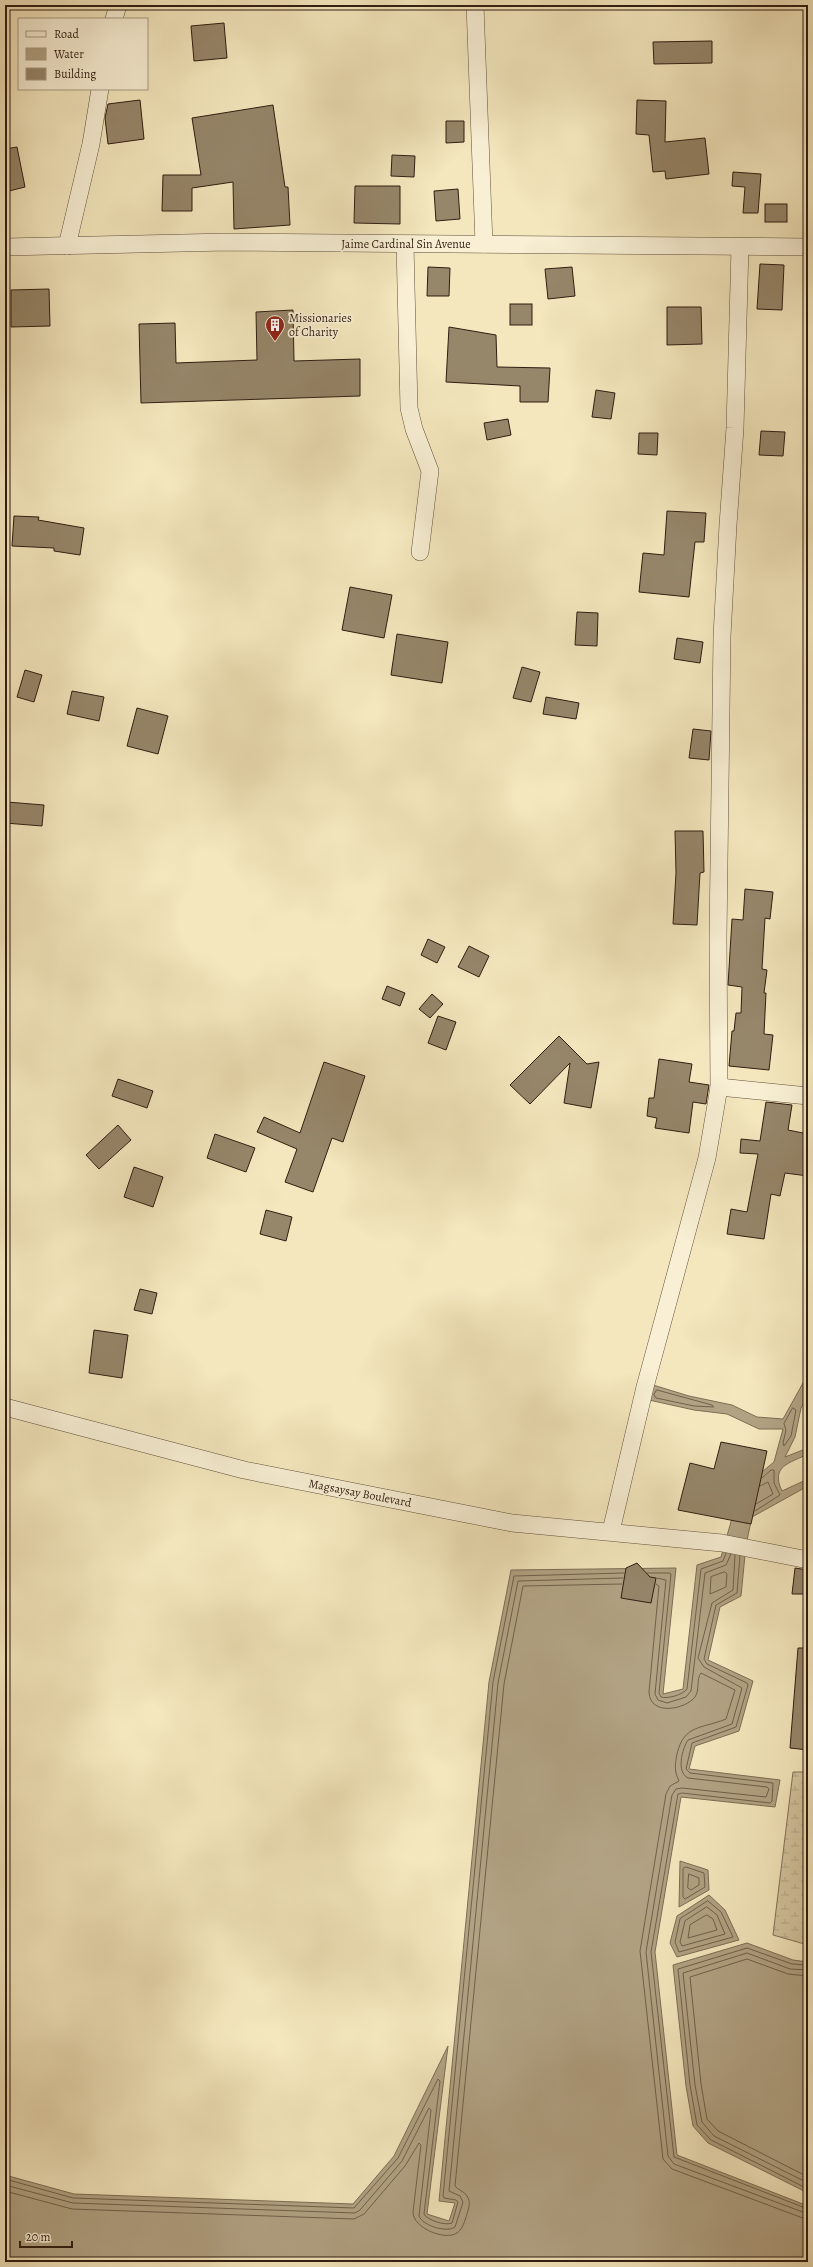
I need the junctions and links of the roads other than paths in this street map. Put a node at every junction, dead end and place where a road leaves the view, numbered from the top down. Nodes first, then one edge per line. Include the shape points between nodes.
1 (118, 5) edge
2 (475, 5) edge
3 (114, 18) edge
4 (100, 90) edge
5 (484, 244) junction
6 (405, 245) junction
7 (67, 246) junction
8 (5, 247) edge
9 (740, 247) junction
10 (808, 247) edge
11 (420, 552) dead end
12 (719, 1087) junction
13 (808, 1096) edge
14 (5, 1407) edge
15 (611, 1532) junction
16 (808, 1560) edge

1 - 3 street
2 - 5 street
4 - 7 street via 91,144
5 - 6 street, Jaime Cardinal Sin Avenue
5 - 9 street, Jaime Cardinal Sin Avenue
6 - 7 street, Jaime Cardinal Sin Avenue via 227,242
6 - 11 street via 409,408 430,471
7 - 8 street, Jaime Cardinal Sin Avenue
9 - 10 street, Jaime Cardinal Sin Avenue
9 - 12 street via 736,428 722,636
12 - 13 street
12 - 15 street via 707,1158 645,1387
14 - 15 street, Magsaysay Boulevard via 244,1470 512,1523
15 - 16 street, Magsaysay Boulevard via 722,1543

